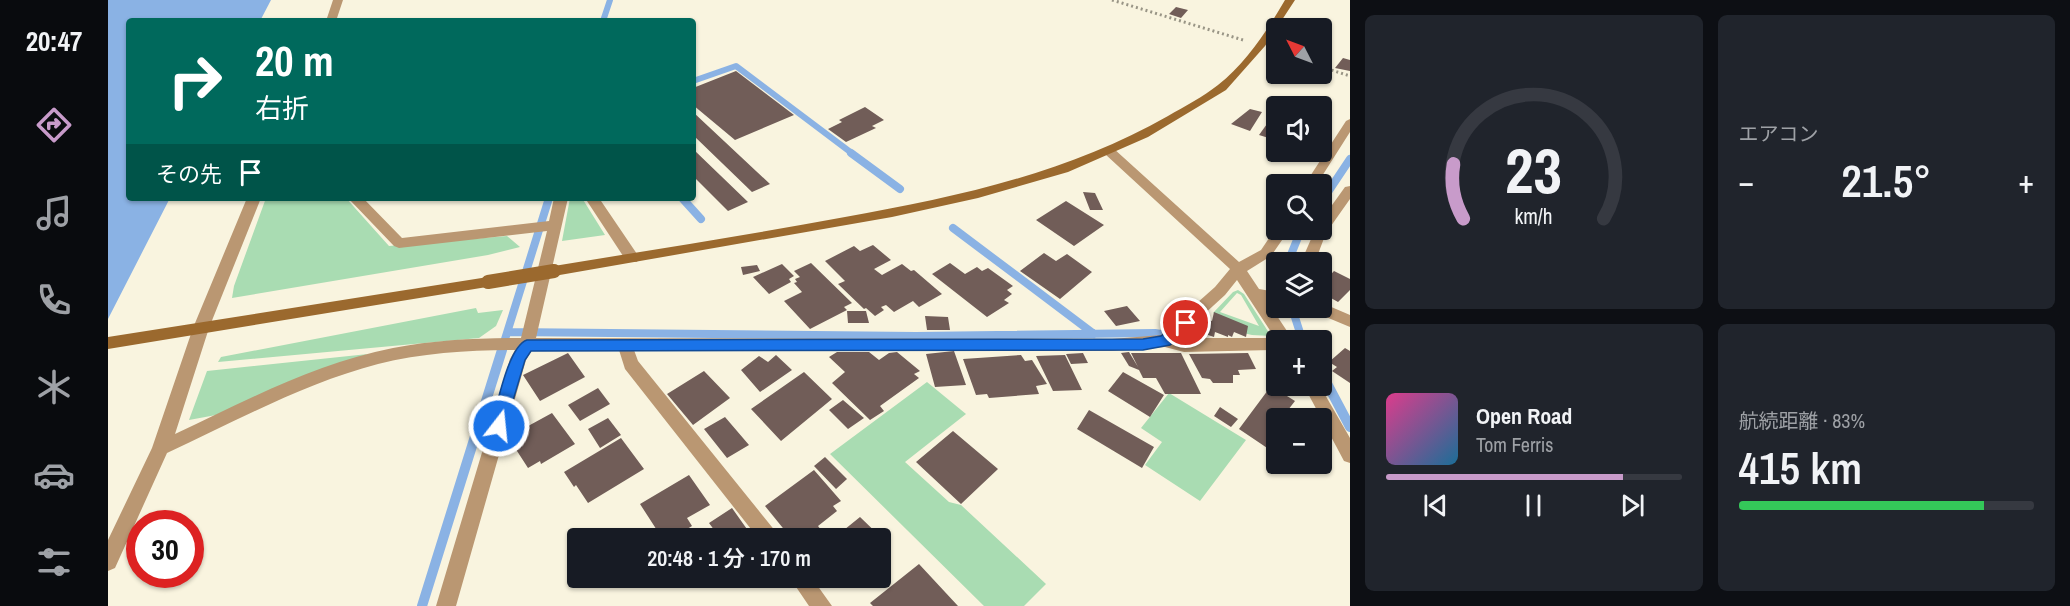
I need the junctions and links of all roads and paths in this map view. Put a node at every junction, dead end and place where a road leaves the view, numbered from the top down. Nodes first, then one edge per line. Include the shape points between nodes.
1 (338, 0) edge
2 (1112, 0) edge
3 (1290, 0) edge
4 (332, 18) edge
5 (1261, 46) junction
6 (1332, 70) edge
7 (1350, 76) edge
8 (1350, 123) edge
9 (1109, 151) junction
10 (1317, 174) edge
11 (1350, 190) edge
12 (253, 201) edge
13 (358, 201) edge
14 (560, 201) edge
15 (594, 201) edge
16 (551, 226) junction
17 (1275, 240) edge
18 (1310, 252) edge
19 (632, 258) junction
20 (1238, 269) junction
21 (1255, 294) junction
22 (1266, 296) edge
23 (1332, 313) edge
24 (1350, 321) edge
25 (201, 328) junction
26 (1278, 330) edge
27 (1168, 338) junction
28 (525, 339) junction
29 (112, 343) edge
30 (1266, 344) edge
31 (625, 346) junction
32 (1318, 396) edge
33 (161, 447) junction
34 (1350, 455) edge
35 (761, 528) edge
36 (108, 561) edge
37 (808, 588) edge
38 (446, 606) edge
39 (822, 606) edge

1 - 4 street
2 - 5 path
3 - 5 street
5 - 9 street via 1225,84 1160,127
6 - 7 path
8 - 10 street
9 - 19 street via 940,204
9 - 20 street
11 - 18 street
12 - 25 street
13 - 16 street via 399,243
14 - 16 street
15 - 19 street
16 - 28 street
17 - 20 street via 1266,253
19 - 25 street, bridge
20 - 21 street
20 - 27 street via 1220,291
21 - 22 street
21 - 26 street
23 - 24 street
25 - 29 street
25 - 33 street
27 - 30 street via 1184,346
27 - 31 street via 1112,345
28 - 31 street
28 - 33 street via 426,348 378,358 315,379
28 - 38 street
31 - 35 street via 631,364
32 - 34 street
33 - 36 street
37 - 39 street

